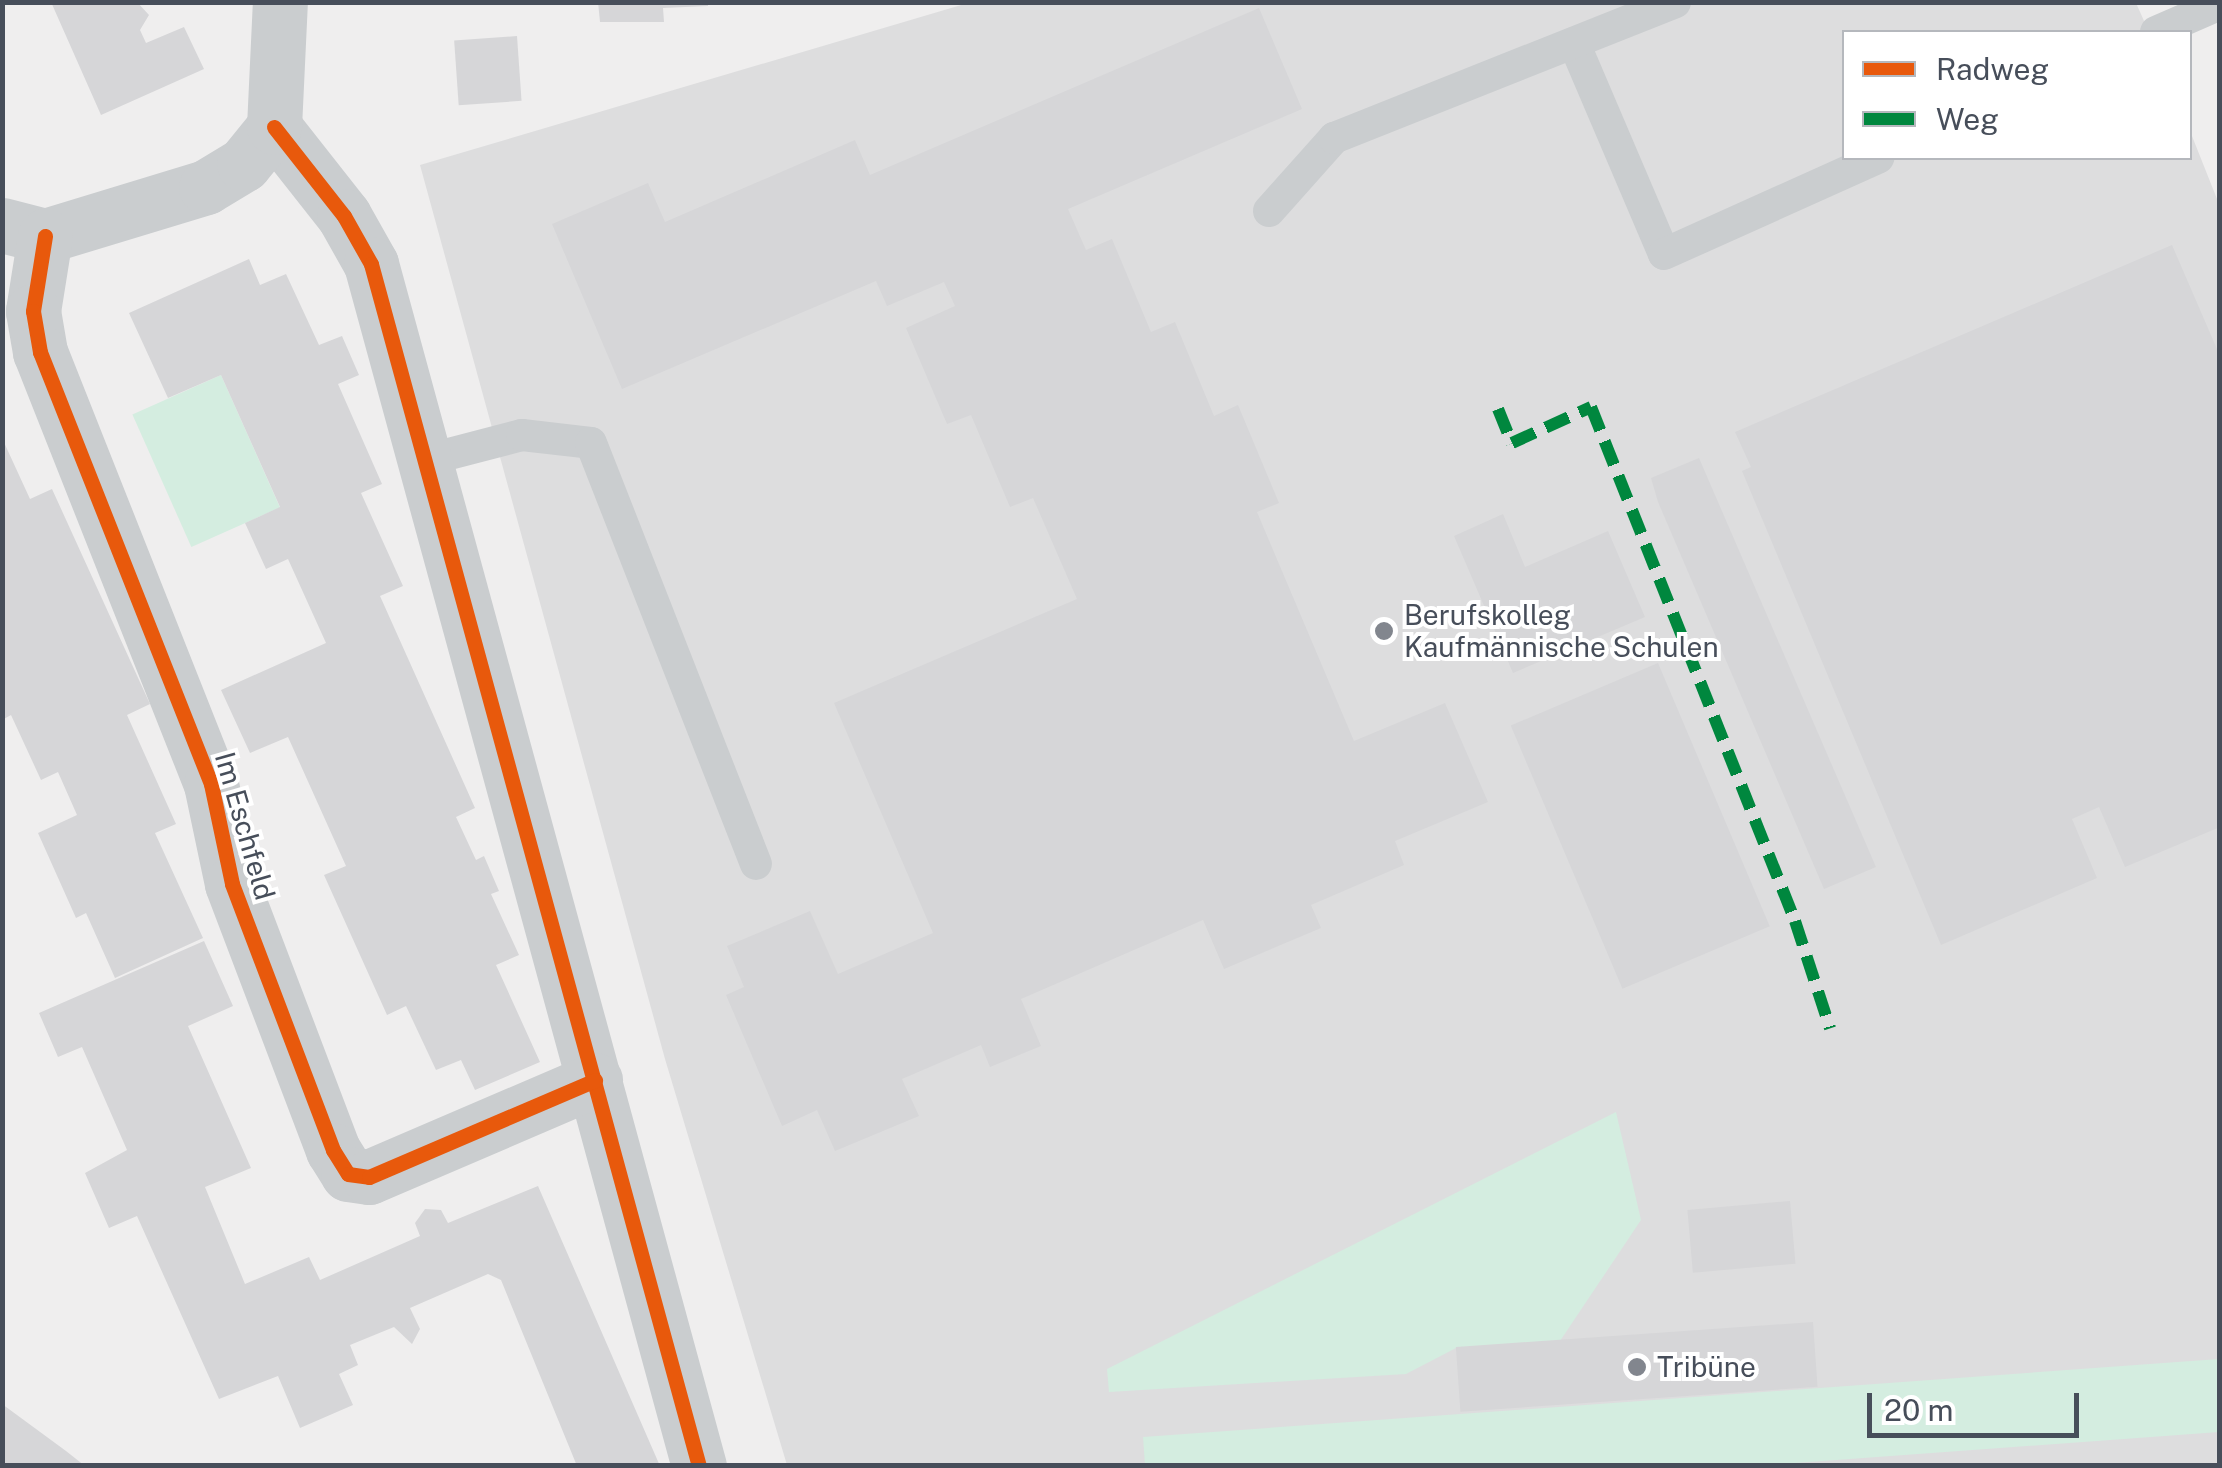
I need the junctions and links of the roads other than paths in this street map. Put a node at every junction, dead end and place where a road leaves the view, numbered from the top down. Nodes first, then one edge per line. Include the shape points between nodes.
1 (280, 2) edge
2 (1675, 2) edge
3 (2220, 4) edge
4 (2161, 30) edge
5 (1574, 43) junction
6 (274, 126) junction
7 (1874, 160) edge
8 (1269, 211) dead end
9 (24, 231) edge
10 (426, 460) junction
11 (756, 864) dead end
12 (596, 1080) junction
13 (699, 1466) edge

1 - 6 street
2 - 5 lane
3 - 4 lane
5 - 7 lane via 1664,254
5 - 8 lane via 1334,138
6 - 9 street, Im Eschfeld via 244,164 206,186
6 - 10 street via 344,216 371,264
9 - 12 street, Im Eschfeld via 40,352 211,784 232,884 333,1150 348,1174 369,1177
10 - 11 lane via 522,434 591,443
10 - 12 street
12 - 13 street

